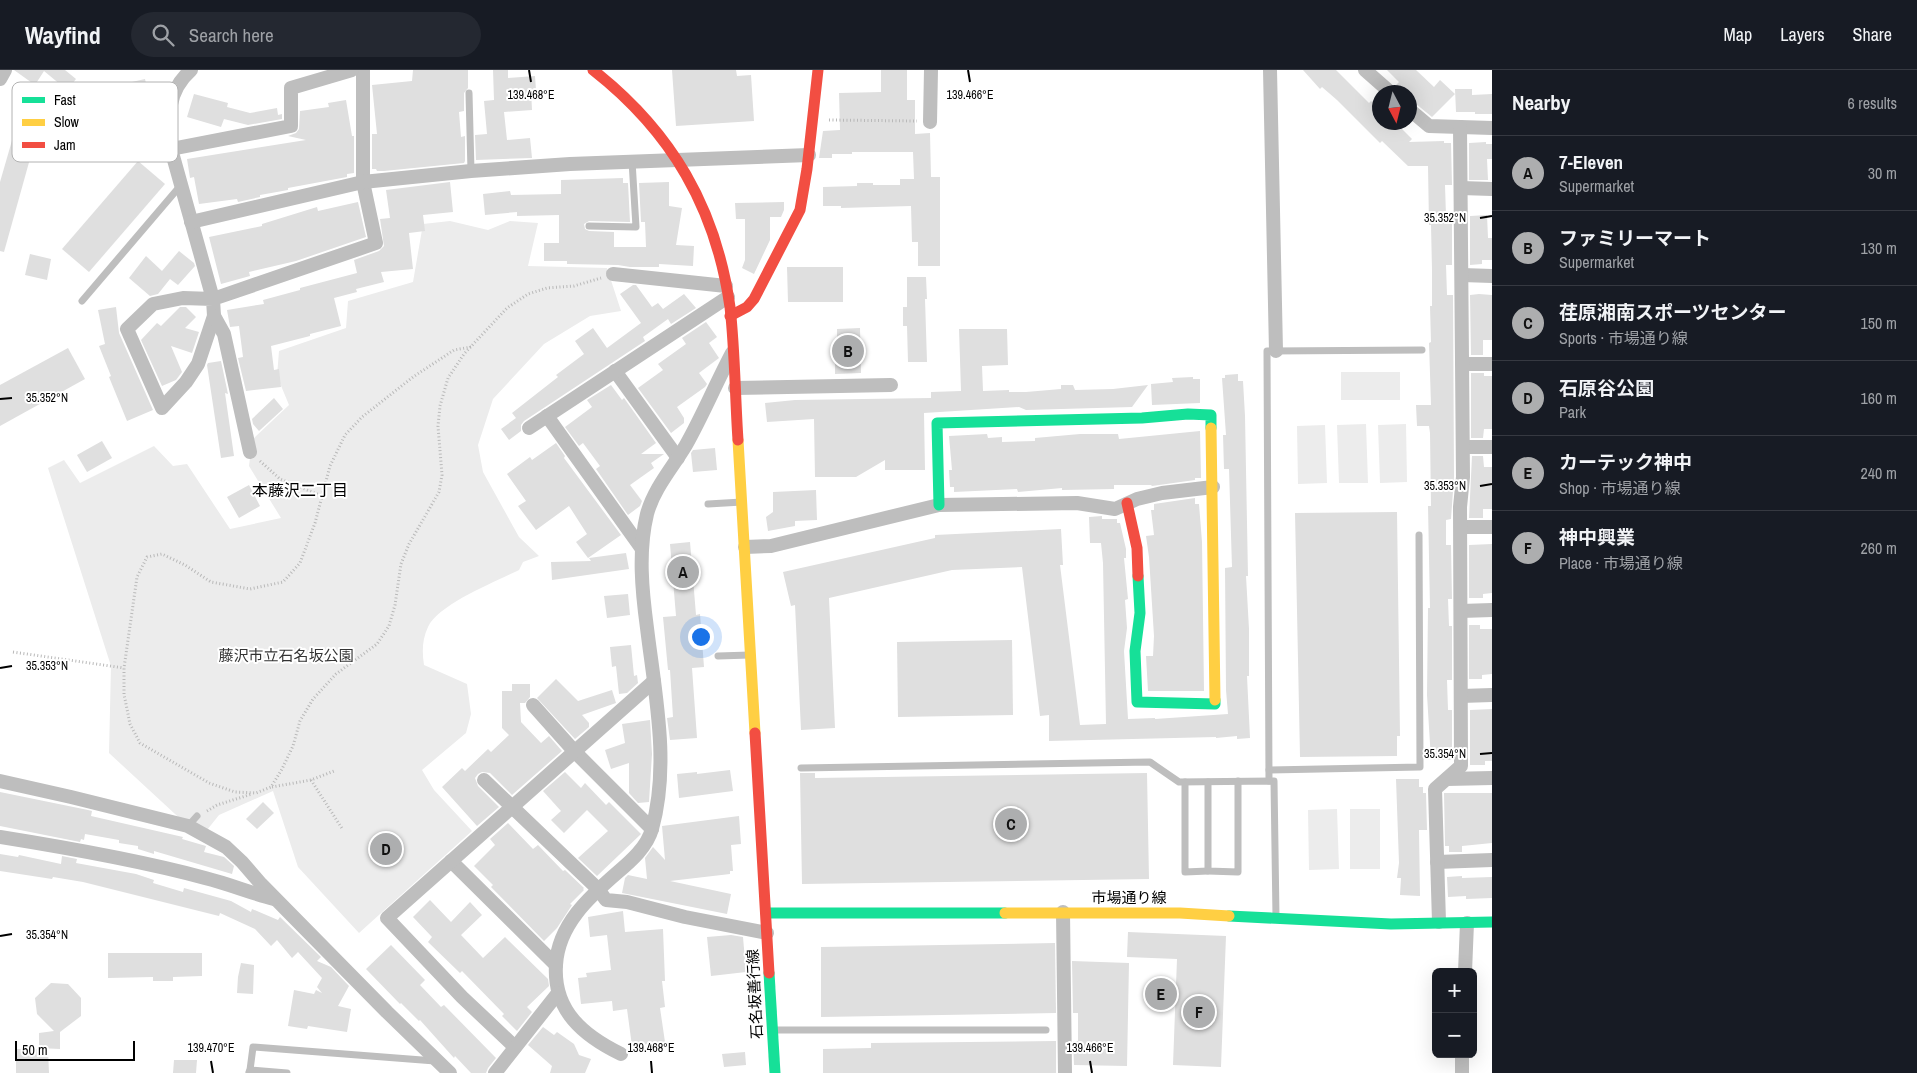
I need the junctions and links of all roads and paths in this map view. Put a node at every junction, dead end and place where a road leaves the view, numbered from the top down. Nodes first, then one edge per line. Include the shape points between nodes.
1 (5, 70) edge
2 (191, 70) edge
3 (352, 70) edge
4 (363, 70) edge
5 (593, 70) edge
6 (818, 70) edge
7 (931, 70) edge
8 (1270, 70) edge
9 (1365, 70) edge
10 (0, 79) edge
11 (178, 84) edge
12 (1382, 85) edge
13 (469, 93) dead end
14 (1417, 116) edge
15 (813, 120) junction
16 (930, 122) joint
17 (1460, 127) junction
18 (1492, 128) edge
19 (178, 148) edge
20 (808, 154) junction
21 (676, 160) junction
22 (632, 161) junction
23 (175, 162) edge
24 (471, 170) junction
25 (364, 182) junction
26 (181, 185) junction
27 (1461, 188) junction
28 (1492, 189) edge
29 (191, 222) junction
30 (589, 226) dead end
31 (613, 274) joint
32 (1462, 275) junction
33 (1492, 276) edge
34 (727, 292) junction
35 (213, 298) junction
36 (82, 301) dead end
37 (214, 316) junction
38 (730, 316) junction
39 (470, 347) junction
40 (1422, 350) dead end
41 (1276, 351) junction
42 (733, 352) junction
43 (1462, 364) junction
44 (1492, 364) edge
45 (615, 371) junction
46 (891, 385) dead end
47 (735, 388) junction
48 (547, 416) junction
49 (529, 428) dead end
50 (1462, 447) junction
51 (1492, 447) edge
52 (250, 452) joint
53 (678, 458) junction
54 (1214, 488) junction
55 (322, 496) junction
56 (742, 502) junction
57 (1127, 503) junction
58 (708, 504) dead end
59 (939, 505) junction
60 (1460, 527) junction
61 (1492, 527) edge
62 (1419, 535) dead end
63 (745, 547) junction
64 (642, 548) junction
65 (1461, 610) junction
66 (1492, 610) edge
67 (13, 652) dead end
68 (751, 654) junction
69 (718, 656) dead end
70 (124, 668) junction
71 (654, 681) junction
72 (1492, 695) edge
73 (1461, 696) junction
74 (533, 705) dead end
75 (575, 752) junction
76 (802, 768) dead end
77 (1270, 770) junction
78 (334, 771) dead end
79 (1447, 778) junction
80 (1492, 778) edge
81 (311, 780) junction
82 (484, 780) dead end
83 (1238, 781) junction
84 (1270, 781) junction
85 (0, 782) edge
86 (1185, 782) junction
87 (1208, 782) junction
88 (271, 787) junction
89 (256, 793) junction
90 (512, 807) junction
91 (197, 816) joint
92 (188, 826) junction
93 (343, 830) dead end
94 (652, 830) junction
95 (0, 837) edge
96 (1492, 860) edge
97 (451, 861) junction
98 (1438, 862) junction
99 (1208, 871) junction
100 (598, 890) junction
101 (275, 899) junction
102 (1063, 912) junction
103 (766, 913) junction
104 (1276, 918) junction
105 (1439, 922) junction
106 (1492, 922) edge
107 (1467, 923) junction
108 (767, 933) junction
109 (556, 965) junction
110 (1465, 968) edge
111 (558, 993) junction
112 (773, 1030) junction
113 (1046, 1030) dead end
114 (515, 1047) junction
115 (621, 1054) dead end
116 (1462, 1058) edge
117 (438, 1061) junction
118 (250, 1071) edge
119 (287, 1073) edge
120 (450, 1073) edge
121 (495, 1073) edge
122 (775, 1073) edge
123 (1065, 1073) edge
124 (1462, 1073) edge

1 - 10 street
2 - 11 street
3 - 19 street via 291,88 291,126
4 - 25 street
5 - 21 street, 石名坂善行線 via 625,95 646,117
6 - 15 street
7 - 16 street
8 - 41 street
9 - 12 street
13 - 24 lane
14 - 17 street via 1429,126
15 - 16 path
15 - 20 street
17 - 18 street
17 - 27 street
20 - 21 street
20 - 38 street via 800,210 754,299
21 - 22 street
21 - 34 street, 石名坂善行線 via 709,222
22 - 24 street
22 - 30 lane via 636,227
23 - 26 street
24 - 25 street
25 - 29 street
25 - 35 street via 376,242
26 - 29 street
26 - 36 lane
27 - 28 street
27 - 32 street
29 - 35 street
31 - 34 street
31 - 39 path via 574,286 547,288 528,294 507,308
32 - 33 street
32 - 43 street
34 - 38 street, 石名坂善行線
34 - 45 street
35 - 37 street
35 - 37 street via 183,298 153,304 127,329 162,408 198,364
37 - 52 street via 224,334
38 - 42 street, 石名坂善行線
39 - 55 path via 454,350 431,364 362,417 345,435 337,450
39 - 88 path via 448,378 438,426 442,476 439,492 401,564 389,626 376,644 336,674 313,699
40 - 41 lane
41 - 77 lane via 1267,351
42 - 47 street, 石名坂善行線
42 - 53 street
43 - 44 street
43 - 50 street
45 - 48 street
45 - 53 street
46 - 47 street
47 - 56 street, 石名坂善行線
48 - 49 street
48 - 64 street
50 - 51 street
50 - 60 street
52 - 55 path via 280,479
53 - 64 street via 654,495 647,514
54 - 57 street via 1162,493
54 - 57 street via 1214,704 1137,702 1135,651 1140,614 1137,548
54 - 59 street via 1211,415 937,423
55 - 70 path via 300,563 283,582 250,590 211,582 162,554 147,557 137,576
56 - 58 lane
56 - 63 street, 石名坂善行線
57 - 59 street via 1116,509 1077,504
59 - 63 street via 771,546
60 - 61 street
60 - 65 street
62 - 77 lane via 1420,767
63 - 68 street, 石名坂善行線
64 - 71 street via 643,594
65 - 66 street
65 - 73 street
67 - 70 path
68 - 69 lane
68 - 103 street, 石名坂善行線
70 - 89 path via 124,694 130,724 140,743 209,783 235,792
71 - 75 street
71 - 94 street via 660,758
72 - 73 street
73 - 79 street via 1461,766
74 - 75 street
75 - 90 street
75 - 94 street
76 - 86 lane via 1150,762 1179,782
77 - 84 lane
78 - 81 path
79 - 80 street
79 - 98 street via 1435,789
81 - 88 path
81 - 93 path
82 - 90 street
83 - 84 lane
83 - 87 lane
83 - 99 lane via 1238,872
84 - 104 lane via 1274,781
85 - 92 street
86 - 87 lane
86 - 99 lane via 1185,872
87 - 99 lane
88 - 89 path
89 - 91 path via 217,805
90 - 97 street
90 - 100 street
91 - 92 lane
92 - 101 street via 226,848
94 - 100 street via 640,851
95 - 101 street via 76,849 207,878
96 - 98 street
97 - 109 street
97 - 114 street via 387,918
98 - 105 street
100 - 108 street via 606,900
100 - 109 street via 573,917 560,939
101 - 117 street
102 - 103 street, 市場通り線
102 - 104 street, 市場通り線
102 - 123 street
103 - 108 street, 石名坂善行線
104 - 105 street, 市場通り線 via 1391,924
105 - 107 street, 市場通り線
106 - 107 street, 市場通り線
107 - 110 street
108 - 112 street, 石名坂善行線
109 - 111 street
111 - 114 street
111 - 115 street via 580,1029
112 - 113 lane
112 - 122 street, 石名坂善行線
114 - 121 street
116 - 124 street
117 - 118 lane via 253,1047
117 - 120 street
118 - 119 lane

